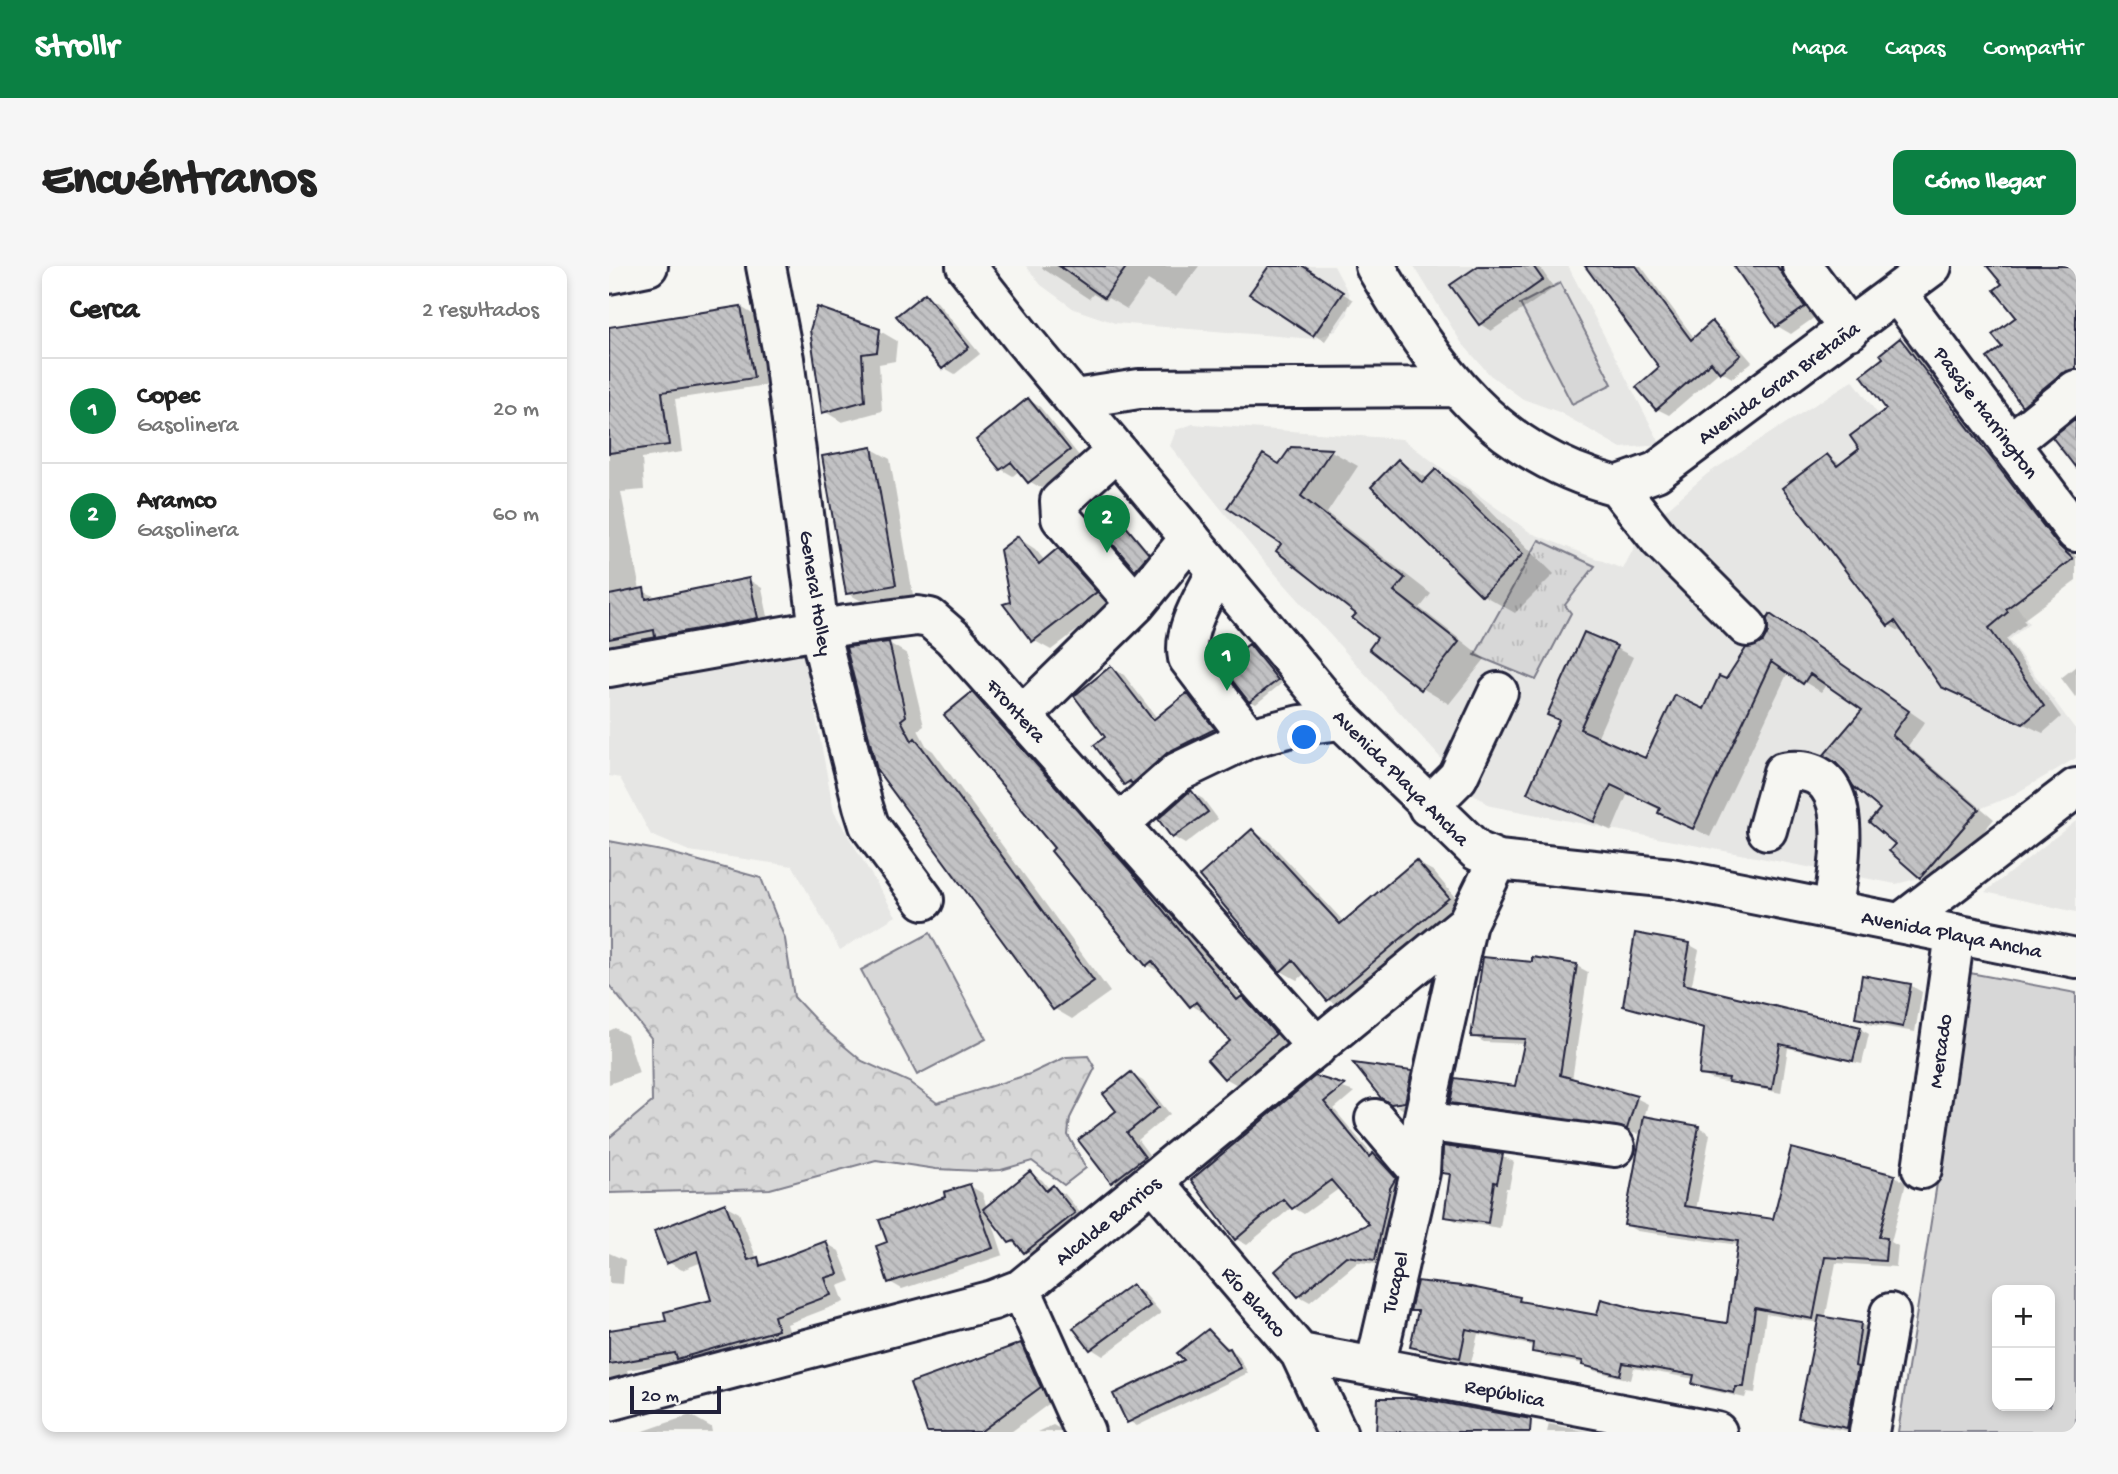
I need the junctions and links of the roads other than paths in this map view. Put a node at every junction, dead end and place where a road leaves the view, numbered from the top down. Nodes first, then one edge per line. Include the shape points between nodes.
1 (648, 266) edge
2 (766, 266) edge
3 (966, 266) edge
4 (1375, 266) edge
5 (1802, 266) edge
6 (1932, 266) edge
7 (609, 274) edge
8 (1897, 293) junction
9 (1850, 330) junction
10 (1454, 387) junction
11 (2076, 390) edge
12 (1075, 399) junction
13 (2009, 444) junction
14 (1117, 451) junction
15 (1618, 486) junction
16 (2076, 532) edge
17 (1190, 538) junction
18 (1217, 571) junction
19 (1136, 604) junction
20 (1747, 627) dead end
21 (819, 630) junction
22 (609, 667) edge
23 (1498, 692) dead end
24 (1022, 716) junction
25 (1342, 720) junction
26 (1249, 738) junction
27 (2076, 788) edge
28 (1428, 807) junction
29 (1118, 825) junction
30 (1767, 830) dead end
31 (1497, 860) junction
32 (924, 900) dead end
33 (1833, 909) junction
34 (1902, 922) junction
35 (1467, 923) junction
36 (1955, 934) junction
37 (2076, 957) edge
38 (1317, 1047) junction
39 (1375, 1119) dead end
40 (1423, 1121) junction
41 (1615, 1147) dead end
42 (1922, 1168) dead end
43 (1420, 1172) junction
44 (1154, 1182) junction
45 (1021, 1289) junction
46 (1890, 1313) dead end
47 (1300, 1353) junction
48 (1375, 1367) junction
49 (609, 1401) edge
50 (1085, 1432) edge
51 (1337, 1432) edge
52 (1717, 1432) edge
53 (1869, 1432) edge

1 - 7 street
2 - 21 street, General Holley via 784,359
3 - 12 street, Avenida Playa Ancha
4 - 10 street
5 - 9 street
6 - 8 street, Avenida Gran Bretaña
8 - 9 street, Avenida Gran Bretaña
8 - 13 street, Pasaje Harrington
9 - 15 street, Avenida Gran Bretaña via 1656,472
10 - 12 street via 1139,389
10 - 15 street via 1491,422 1533,452
11 - 13 street
12 - 14 street, Avenida Playa Ancha
13 - 16 street, Pasaje Harrington
14 - 17 street, Avenida Playa Ancha
14 - 19 street via 1059,501 1058,510
15 - 20 street via 1660,540
17 - 18 street, Avenida Playa Ancha
17 - 19 street
18 - 25 street, Avenida Playa Ancha
18 - 26 street via 1185,647 1188,658
19 - 24 street
21 - 22 street, Frontera
21 - 24 street, Frontera via 930,618
21 - 32 street, General Holley via 869,825
23 - 28 street via 1458,777
24 - 29 street, Frontera
25 - 26 street
25 - 28 street, Avenida Playa Ancha
26 - 29 street via 1178,772
27 - 34 street
28 - 31 street, Avenida Playa Ancha via 1477,851
29 - 38 street, Frontera
30 - 33 street via 1783,772 1811,772 1825,782 1835,794 1840,813
31 - 33 street, Avenida Playa Ancha via 1671,878
31 - 35 street, Alcalde Barrios
33 - 34 street, Avenida Playa Ancha
34 - 36 street, Avenida Playa Ancha
35 - 38 street, Alcalde Barrios
35 - 40 street, Tucapel
36 - 37 street, Avenida Playa Ancha
36 - 42 street, Mercado
38 - 44 street, Alcalde Barrios
39 - 43 street
40 - 41 street
40 - 43 street, Tucapel
43 - 48 street, Tucapel
44 - 45 street, Alcalde Barrios
44 - 47 street, Río Blanco
45 - 49 street, Alcalde Barrios
45 - 50 street
46 - 53 street
47 - 48 street
47 - 51 street, Río Blanco
48 - 52 street, República

